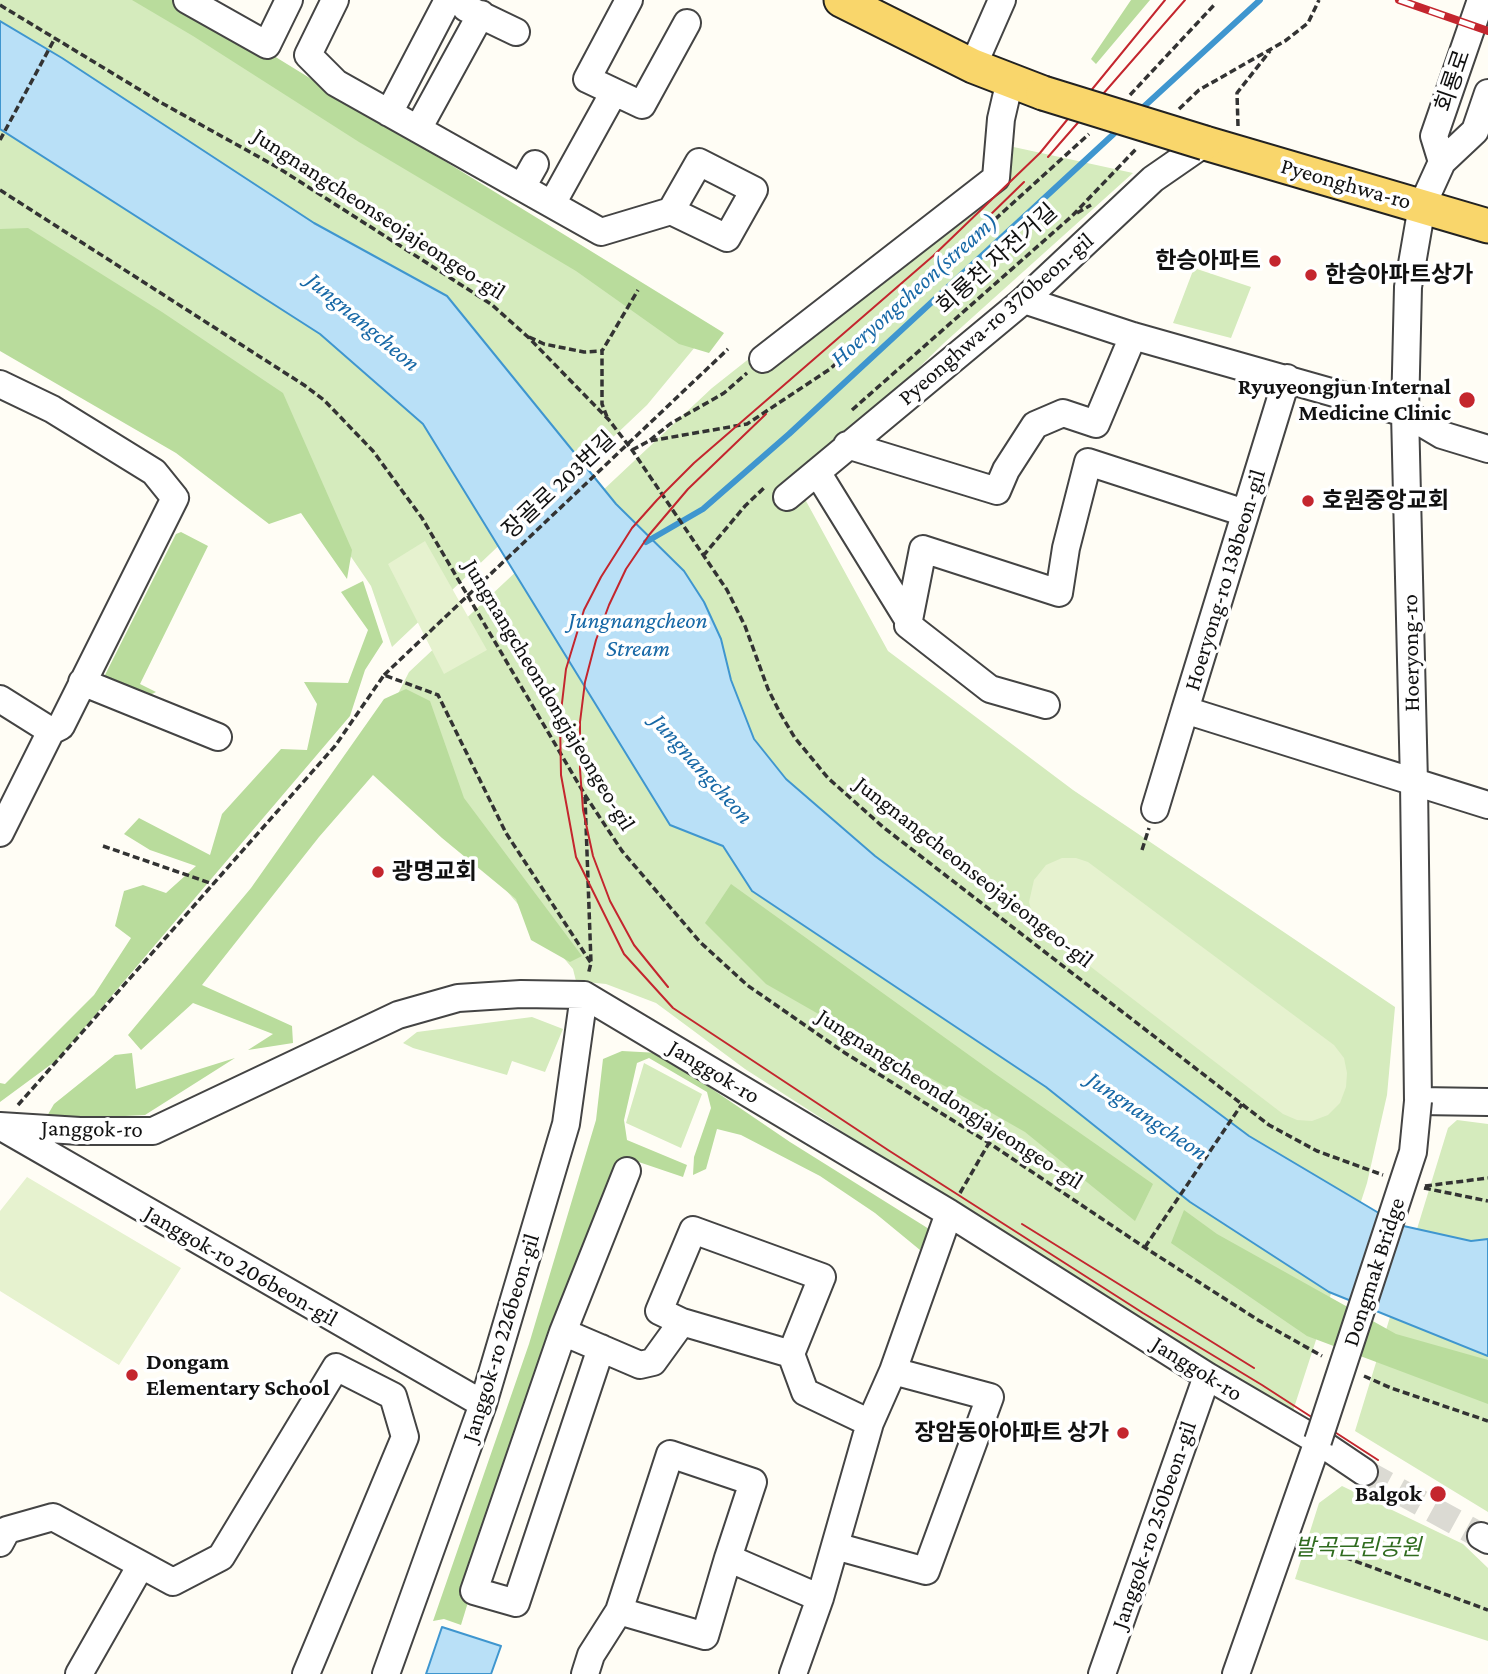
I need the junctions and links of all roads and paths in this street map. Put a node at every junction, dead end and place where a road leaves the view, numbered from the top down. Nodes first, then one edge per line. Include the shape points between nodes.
1 (187, 0) edge
2 (335, 0) edge
3 (448, 0) edge
4 (629, 0) edge
5 (842, 0) edge
6 (1002, 0) edge
7 (1319, 0) edge
8 (1481, 0) edge
9 (284, 2) edge
10 (1215, 4) dead end
11 (0, 5) edge
12 (221, 8) edge
13 (481, 15) junction
14 (687, 23) dead end
15 (516, 32) dead end
16 (55, 38) junction
17 (1271, 49) junction
18 (973, 66) junction
19 (1010, 80) junction
20 (614, 92) junction
21 (1488, 93) edge
22 (1129, 96) dead end
23 (1179, 109) dead end
24 (389, 113) junction
25 (1238, 126) dead end
26 (418, 129) junction
27 (1093, 131) dead end
28 (0, 140) edge
29 (1205, 143) junction
30 (1139, 146) dead end
31 (1442, 162) junction
32 (536, 164) dead end
33 (522, 187) junction
34 (0, 190) edge
35 (552, 204) junction
36 (1422, 206) junction
37 (671, 211) dead end
38 (1488, 226) edge
39 (638, 290) dead end
40 (1024, 300) junction
41 (1133, 336) junction
42 (528, 337) junction
43 (728, 349) dead end
44 (602, 351) junction
45 (756, 365) joint
46 (1287, 379) junction
47 (0, 384) edge
48 (852, 411) dead end
49 (1405, 413) junction
50 (609, 420) junction
51 (649, 441) junction
52 (847, 445) junction
53 (1488, 449) edge
54 (633, 453) junction
55 (817, 472) junction
56 (779, 490) joint
57 (1245, 513) junction
58 (703, 556) junction
59 (909, 621) junction
60 (384, 675) junction
61 (82, 682) junction
62 (0, 699) edge
63 (1046, 705) dead end
64 (1185, 710) junction
65 (51, 731) junction
66 (218, 737) dead end
67 (1415, 783) junction
68 (585, 795) junction
69 (1488, 805) edge
70 (1155, 809) dead end
71 (0, 833) edge
72 (103, 846) dead end
73 (214, 884) junction
74 (591, 963) junction
75 (584, 995) junction
76 (1418, 1101) junction
77 (1488, 1102) edge
78 (1242, 1104) junction
79 (5, 1120) edge
80 (989, 1143) junction
81 (627, 1171) dead end
82 (1386, 1176) dead end
83 (1488, 1178) edge
84 (1488, 1201) edge
85 (948, 1213) junction
86 (1144, 1247) junction
87 (682, 1322) junction
88 (563, 1332) junction
89 (358, 1334) junction
90 (601, 1348) junction
91 (791, 1354) junction
92 (1325, 1357) dead end
93 (336, 1367) junction
94 (893, 1371) junction
95 (1358, 1374) dead end
96 (1207, 1376) junction
97 (540, 1400) junction
98 (483, 1404) junction
99 (579, 1412) junction
100 (1488, 1421) edge
101 (870, 1423) junction
102 (1318, 1441) junction
103 (1364, 1472) tunnel mouth
104 (1286, 1535) junction
105 (0, 1543) edge
106 (835, 1546) junction
107 (728, 1558) junction
108 (141, 1565) junction
109 (820, 1598) junction
110 (1488, 1610) edge
111 (619, 1612) junction
112 (795, 1673) edge
113 (79, 1674) edge
114 (306, 1674) edge
115 (386, 1674) edge
116 (585, 1674) edge
117 (1102, 1674) edge
118 (1236, 1674) edge

1 - 12 street
2 - 24 street via 308,55 336,83
3 - 13 street
3 - 24 street
4 - 20 street via 587,79
5 - 18 main road
6 - 18 street
7 - 17 path via 1308,23
8 - 31 street, 회룡로 via 1434,136
9 - 12 street via 267,45
10 - 22 path
11 - 16 path, Jungnangcheonseojajeongeo-gil
13 - 15 street
13 - 26 street
14 - 20 street via 642,106
16 - 28 path
16 - 42 path, Jungnangcheonseojajeongeo-gil via 287,173 478,294
17 - 23 path via 1199,90
17 - 25 path via 1237,93
18 - 19 main road
19 - 29 main road, Pyeonghwa-ro, bridge
19 - 45 street via 1001,118 996,178
20 - 35 street
21 - 31 street, 회룡로 via 1475,131
24 - 26 street
26 - 33 street
27 - 51 path, 회룡천 자전거길 via 830,369 747,424
29 - 36 main road, Pyeonghwa-ro
29 - 40 street, Pyeonghwa-ro 370beon-gil via 1153,179
30 - 48 path, 회룡천 자전거길 via 1072,216
31 - 36 street, 회룡로
32 - 33 street
33 - 35 street
34 - 68 path, Jungnangcheondongjajeongeo-gil via 324,400 373,451 422,518
35 - 37 street via 601,232
36 - 38 main road, Pyeonghwa-ro
36 - 49 street, Hoeryong-ro via 1408,287
39 - 44 path
40 - 41 street
40 - 52 street, Pyeonghwa-ro 370beon-gil
41 - 46 street
41 - 52 street via 1096,424 1063,413 1035,425 997,491
42 - 44 path via 584,352
42 - 50 path, Jungnangcheonseojajeongeo-gil
43 - 60 path, 장골로 203번길, bridge
44 - 50 path via 602,404
45 - 51 path via 724,393
46 - 49 street
46 - 57 street, Hoeryong-ro 138beon-gil
47 - 61 street via 52,409 154,472 174,498
49 - 53 street via 1443,435
49 - 67 street, Hoeryong-ro
50 - 54 path, Jungnangcheonseojajeongeo-gil
51 - 54 path, 회룡천 자전거길
52 - 55 street, Pyeonghwa-ro 370beon-gil
54 - 58 path, Jungnangcheonseojajeongeo-gil
55 - 56 street, Pyeonghwa-ro 370beon-gil
55 - 59 street
56 - 58 path via 745,506
57 - 59 street via 1088,462 1059,593 923,549
57 - 64 street, Hoeryong-ro 138beon-gil
58 - 78 path, Jungnangcheonseojajeongeo-gil via 738,611 780,713 828,778 883,827
59 - 63 street via 908,625 990,689
60 - 73 path, 장골로 203번길 via 335,746
60 - 74 path via 438,695 506,833
61 - 65 street via 61,726
61 - 66 street
62 - 65 street
64 - 67 street, Hoeryong-ro 138beon-gil
64 - 70 street
65 - 71 street
67 - 69 street, Hoeryong-ro 138beon-gil
67 - 76 street, Hoeryong-ro
68 - 74 path
68 - 80 path, Jungnangcheondongjajeongeo-gil via 655,892 747,985
72 - 73 path
73 - 79 path, 장골로 203번길
74 - 75 path
75 - 79 street, Janggok-ro via 458,999 398,1015 153,1131 80,1131
75 - 85 street, Janggok-ro
75 - 98 street, Janggok-ro 226beon-gil via 566,1124
76 - 77 street
76 - 102 street, Dongmak Bridge, bridge via 1413,1152
78 - 82 path, Jungnangcheonseojajeongeo-gil via 1317,1151
78 - 86 path
79 - 89 street, Janggok-ro 206beon-gil
80 - 85 path
80 - 86 path, Jungnangcheondongjajeongeo-gil
81 - 88 street
83 - 84 path via 1420,1187
85 - 94 street
85 - 96 street, Janggok-ro
86 - 92 path, Jungnangcheondongjajeongeo-gil
87 - 90 street via 653,1362 640,1365
87 - 91 street
87 - 91 street via 659,1311 693,1230 822,1277
88 - 90 street
88 - 97 street
89 - 93 street
89 - 98 street, Janggok-ro 206beon-gil
90 - 99 street
91 - 101 street via 805,1392
93 - 108 street via 221,1557 173,1582
93 - 114 street via 393,1396 405,1437
94 - 101 street
94 - 106 street via 990,1397 926,1571
95 - 100 path
96 - 102 street, Janggok-ro
96 - 117 street, Janggok-ro 250beon-gil
97 - 99 street
97 - 99 street via 474,1591 516,1603
98 - 115 street, Janggok-ro 226beon-gil
101 - 106 street
102 - 103 street, Janggok-ro
102 - 104 street
104 - 110 path
104 - 118 street
105 - 108 street via 7,1530 53,1517
106 - 109 street
107 - 109 street
107 - 111 street via 705,1636
107 - 111 street via 754,1482 670,1454
108 - 113 street
109 - 112 street
111 - 116 street via 591,1655

